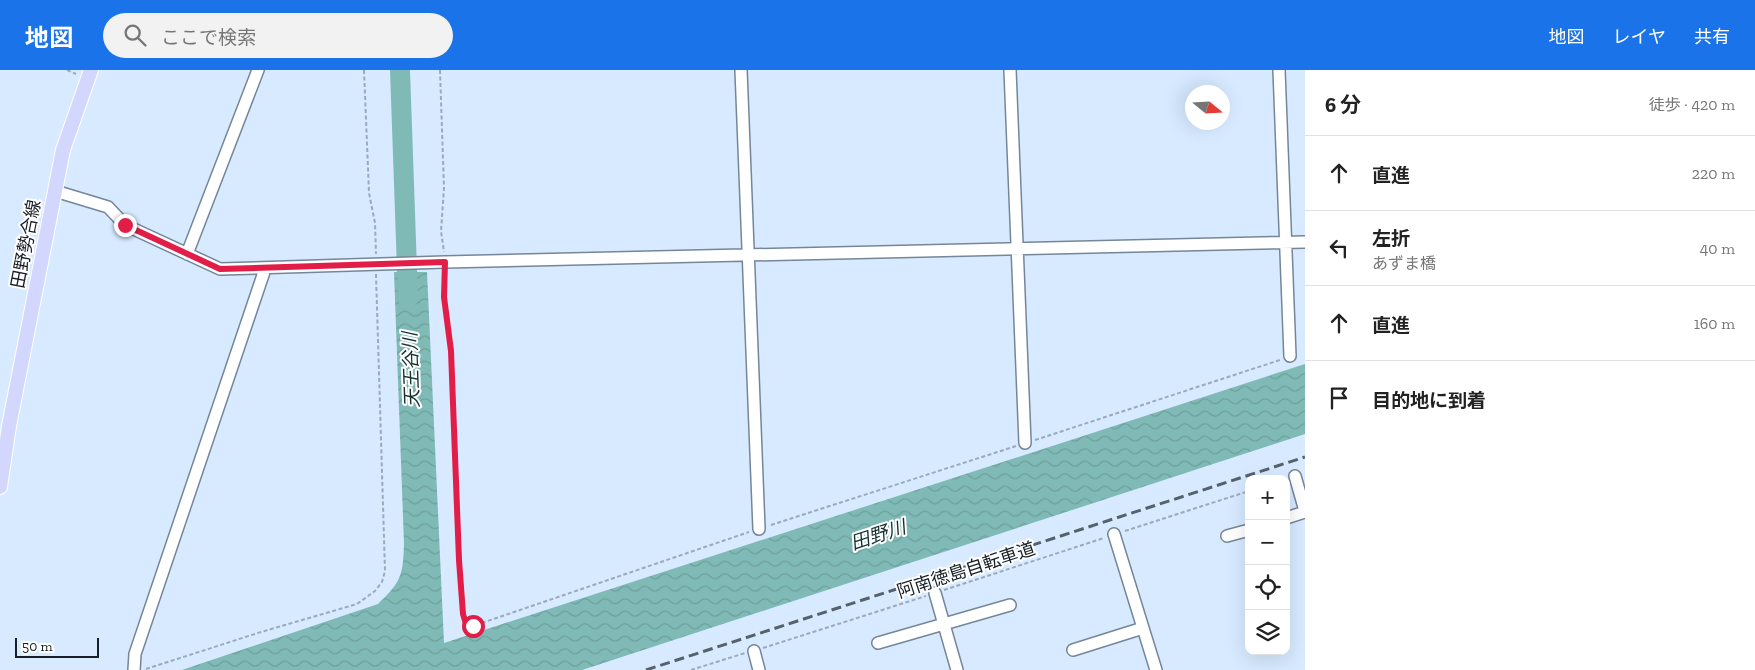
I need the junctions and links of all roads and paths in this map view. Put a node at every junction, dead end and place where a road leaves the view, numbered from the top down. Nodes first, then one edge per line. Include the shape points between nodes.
1 (91, 70) edge
2 (258, 70) edge
3 (364, 70) edge
4 (440, 70) edge
5 (741, 70) edge
6 (1010, 70) edge
7 (1279, 70) edge
8 (55, 191) junction
9 (1286, 242) junction
10 (1305, 242) edge
11 (1017, 249) junction
12 (187, 254) junction
13 (748, 256) junction
14 (441, 262) junction
15 (380, 264) junction
16 (265, 269) junction
17 (1290, 356) joint
18 (1025, 444) junction
19 (1295, 476) dead end
20 (0, 488) edge
21 (1245, 492) edge
22 (1305, 511) edge
23 (1290, 517) edge
24 (760, 529) junction
25 (1245, 531) edge
26 (1114, 534) junction
27 (1227, 536) dead end
28 (935, 593) junction
29 (1010, 605) dead end
30 (944, 625) junction
31 (1143, 628) junction
32 (878, 643) dead end
33 (1073, 650) dead end
34 (754, 651) junction
35 (134, 670) edge
36 (144, 670) edge
37 (691, 670) edge
38 (759, 670) edge
39 (957, 670) edge
40 (1156, 670) edge

1 - 8 main road, 田野勢合線 via 63,150
2 - 12 street
3 - 15 path via 369,193
4 - 14 path via 444,188
5 - 13 street
6 - 11 street
7 - 9 street
8 - 12 street via 108,207 125,225
8 - 20 main road, 田野勢合線
9 - 10 street
9 - 11 street
9 - 17 street
11 - 13 street
11 - 18 street
12 - 16 street via 220,269
13 - 14 street
13 - 24 street
14 - 15 street
14 - 24 path via 451,351 459,560 466,624 473,626
15 - 16 street
15 - 36 path via 385,571 382,582 357,604
16 - 35 street via 135,654
17 - 18 path
18 - 24 path
19 - 22 street
21 - 26 path, 阿南徳島自転車道
22 - 23 street
25 - 27 street
26 - 28 path, 阿南徳島自転車道
26 - 31 street
28 - 30 street
28 - 34 path, 阿南徳島自転車道
29 - 30 street
30 - 32 street
30 - 39 street
31 - 33 street
31 - 40 street
34 - 37 path, 阿南徳島自転車道
34 - 38 street

